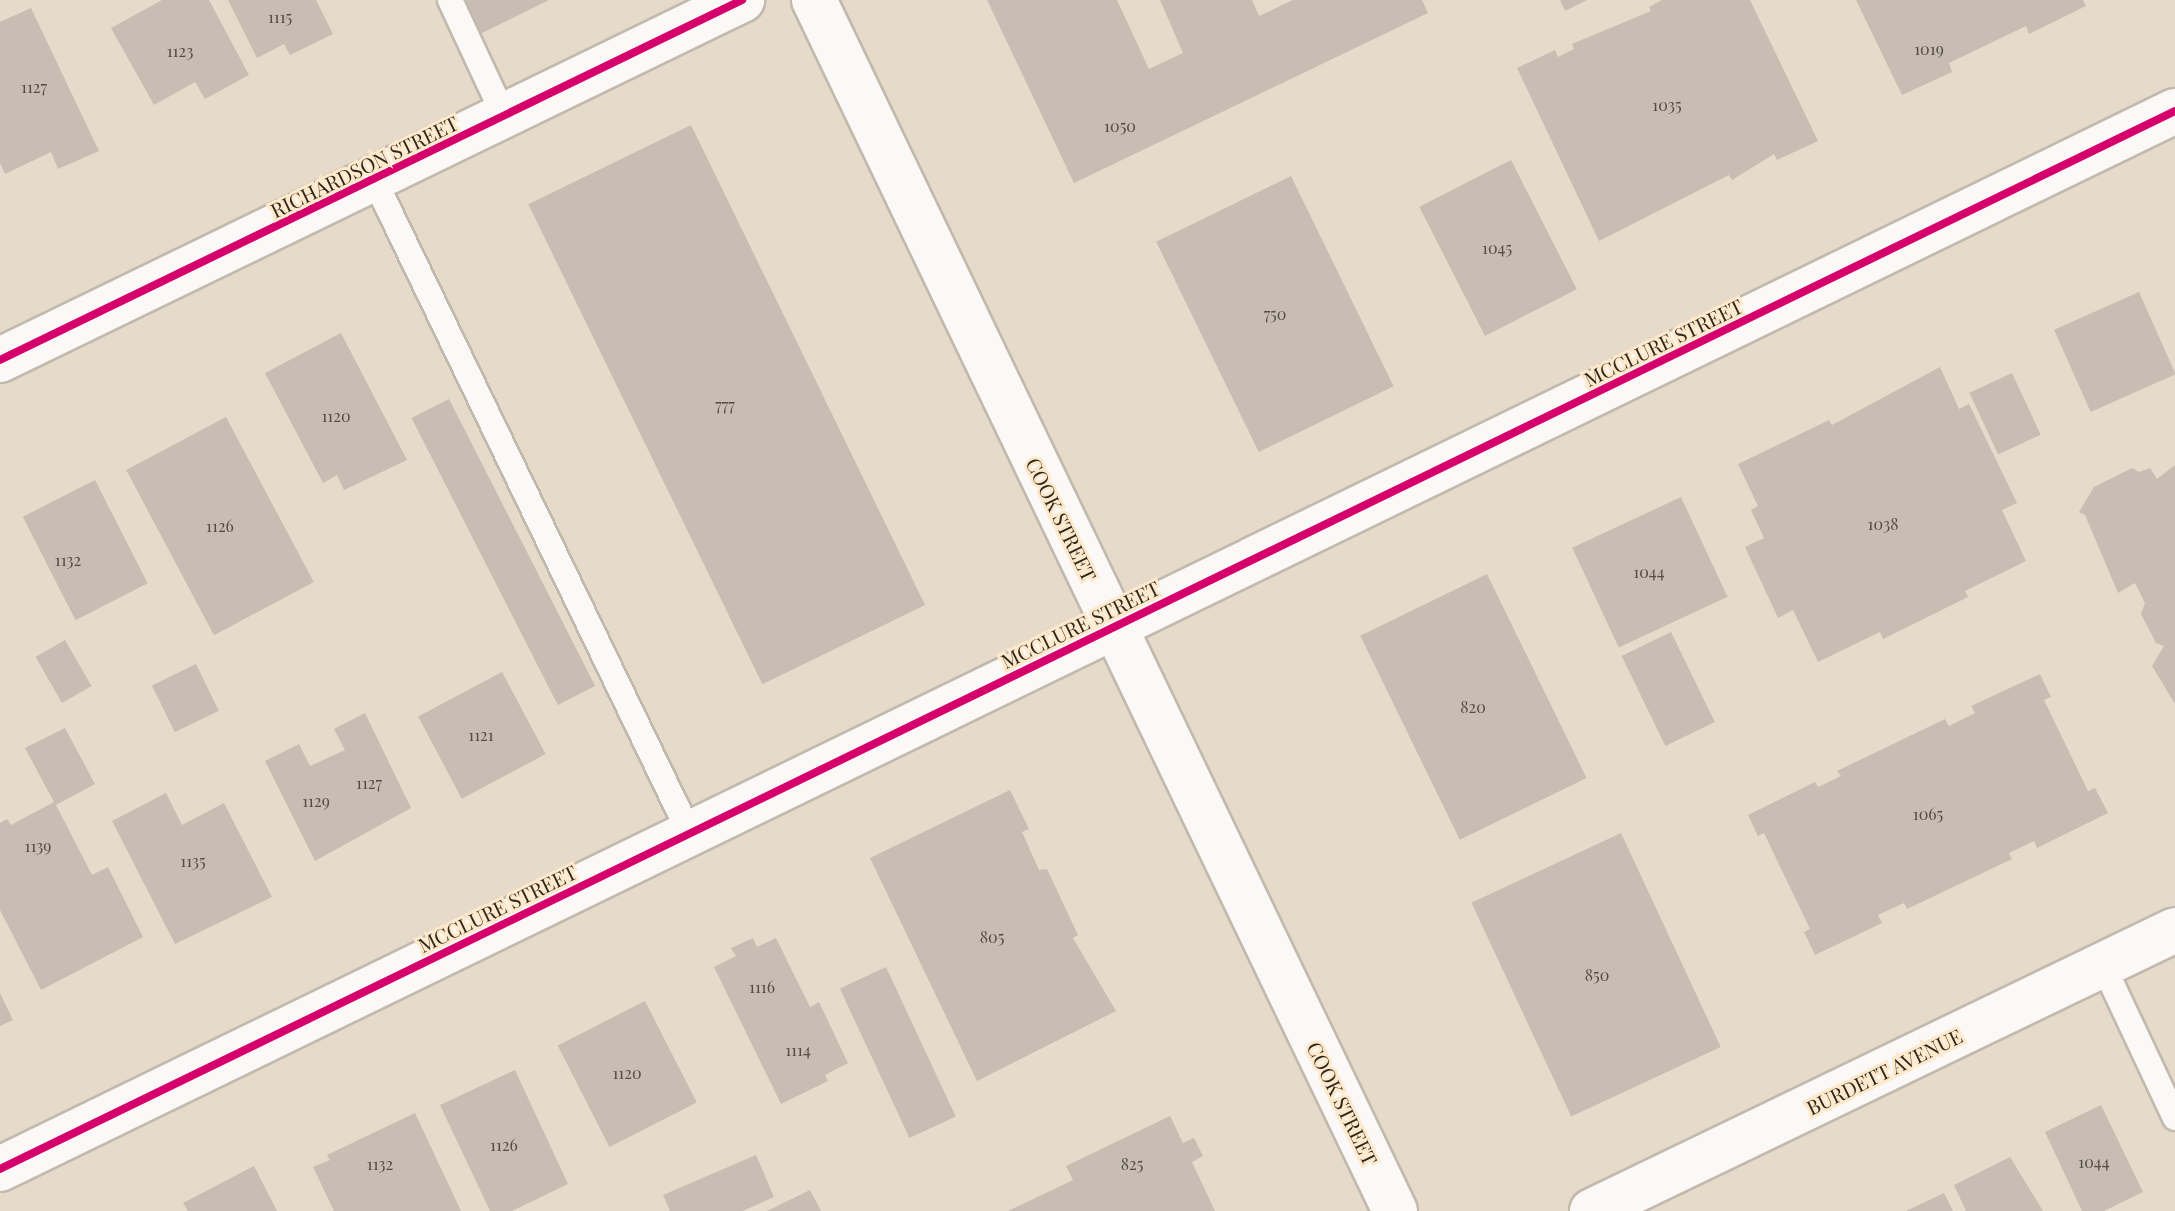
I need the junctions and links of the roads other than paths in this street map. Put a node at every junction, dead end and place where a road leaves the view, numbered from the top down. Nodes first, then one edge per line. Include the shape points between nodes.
1 (450, 0) edge
2 (742, 0) edge
3 (814, 0) edge
4 (2175, 111) edge
5 (504, 116) junction
6 (374, 179) junction
7 (0, 360) edge
8 (1113, 626) junction
9 (689, 832) junction
10 (2175, 930) edge
11 (2103, 965) junction
12 (2175, 1118) edge
13 (0, 1169) edge
14 (1395, 1211) edge
15 (1592, 1211) edge

1 - 5 lane
2 - 5 street, RICHARDSON STREET
3 - 8 street, COOK STREET
4 - 8 street, MCCLURE STREET
5 - 6 street, RICHARDSON STREET
6 - 7 street, RICHARDSON STREET
6 - 9 lane
8 - 9 street, MCCLURE STREET
8 - 14 street, COOK STREET
9 - 13 street, MCCLURE STREET
10 - 11 street, BURDETT AVENUE
11 - 12 lane
11 - 15 street, BURDETT AVENUE

